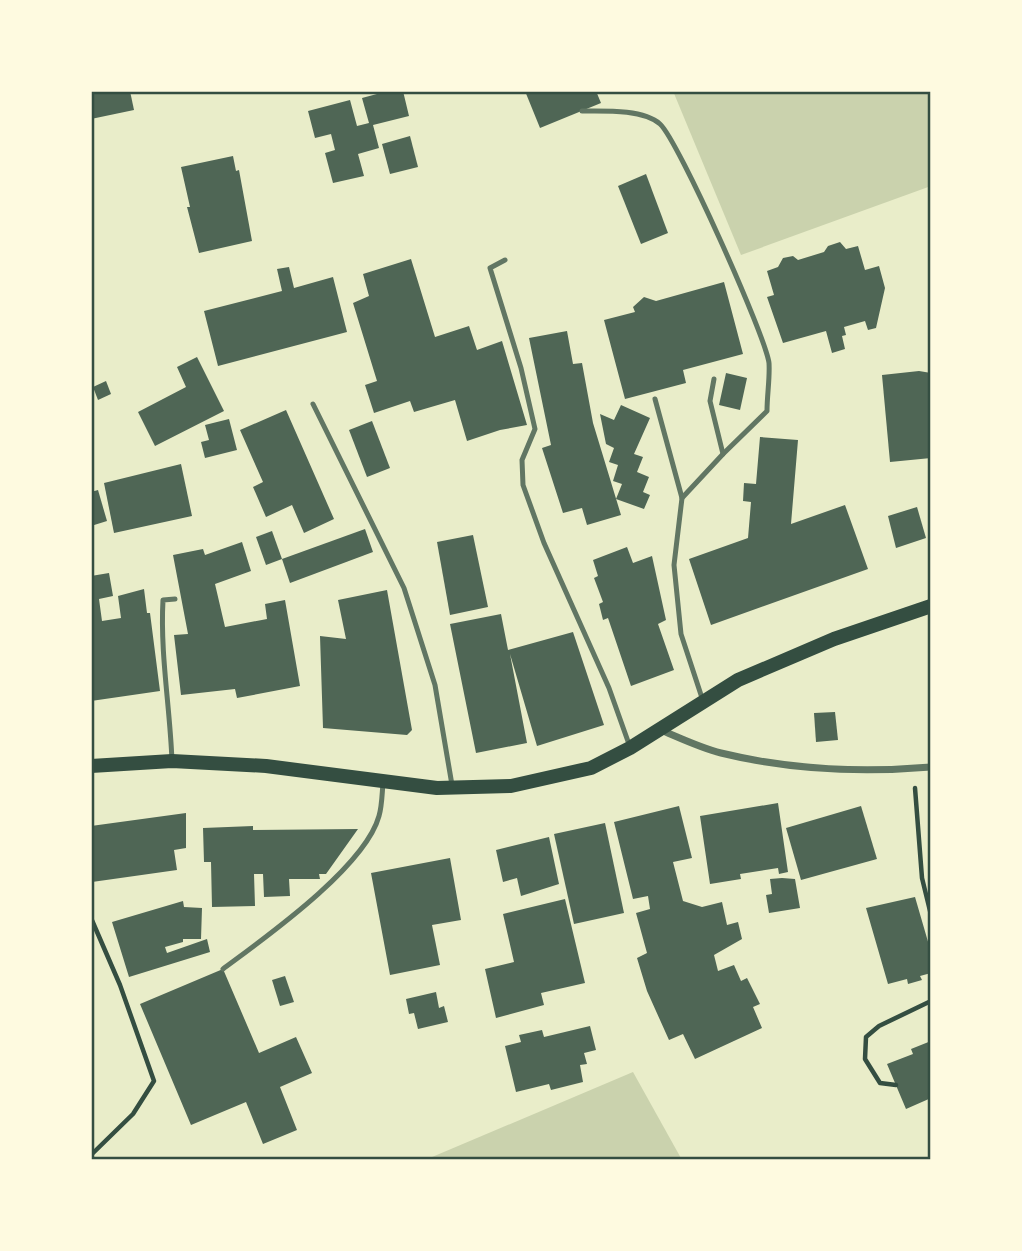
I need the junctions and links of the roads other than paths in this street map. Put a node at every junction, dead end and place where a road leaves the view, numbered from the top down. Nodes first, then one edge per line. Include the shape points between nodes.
1 (582, 111) dead end
2 (505, 260) dead end
3 (714, 379) dead end
4 (655, 399) dead end
5 (313, 404) dead end
6 (723, 454) junction
7 (682, 498) junction
8 (175, 598) dead end
9 (931, 606) edge
10 (704, 701) junction
11 (660, 730) junction
12 (630, 748) junction
13 (172, 761) junction
14 (91, 766) edge
15 (931, 767) edge
16 (384, 780) junction
17 (453, 788) junction
18 (223, 969) dead end

1 - 6 lane via 628,112 660,123 720,241 769,361 767,411
2 - 12 lane via 490,268 535,429 522,460 523,485
3 - 6 lane via 710,401
4 - 7 lane
5 - 17 lane via 404,588 435,685
6 - 7 lane
7 - 10 lane via 674,565 681,634
8 - 13 lane via 163,600 161,633
9 - 10 main road via 834,639 738,680
10 - 11 main road
11 - 12 main road
11 - 15 street via 719,753 802,768 881,772
12 - 17 main road via 591,768 524,783
13 - 14 main road
13 - 16 main road via 266,765
16 - 17 main road
16 - 18 lane via 379,817 352,861 279,927

